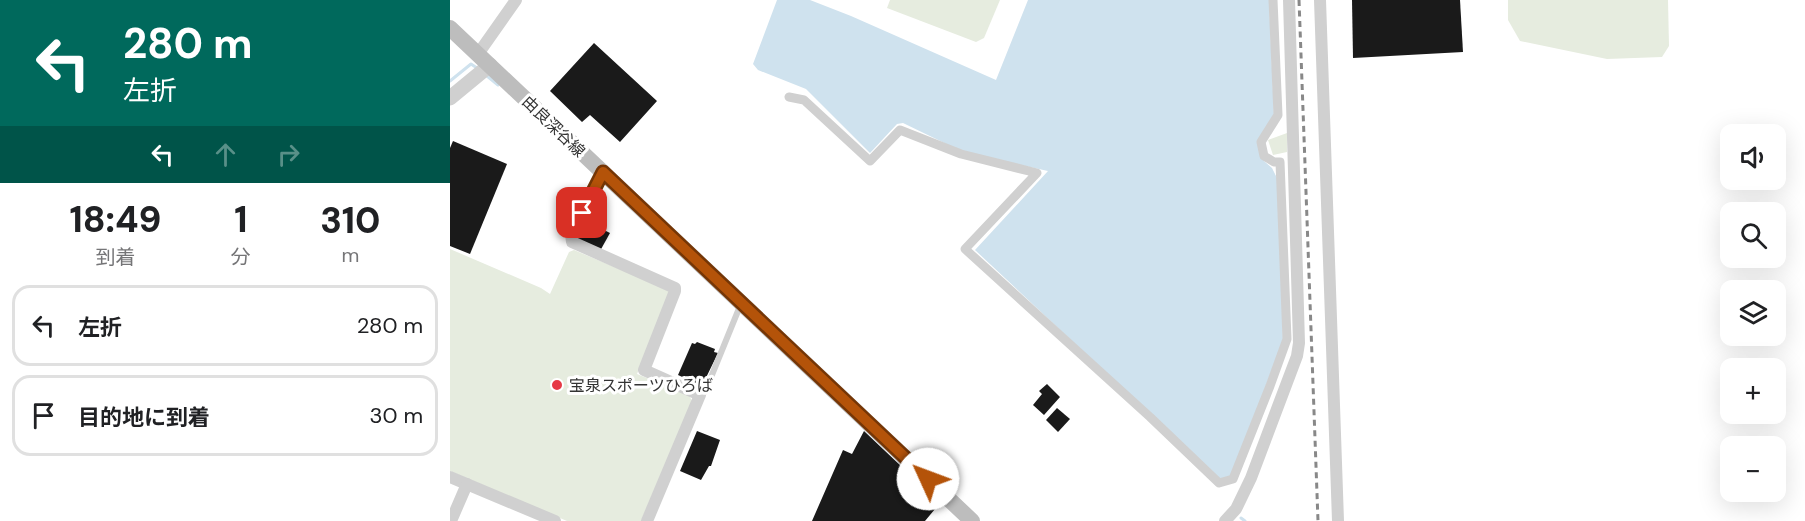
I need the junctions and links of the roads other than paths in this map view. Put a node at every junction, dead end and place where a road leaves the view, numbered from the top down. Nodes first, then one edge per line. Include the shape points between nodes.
1 (516, 0) edge
2 (1273, 0) edge
3 (1289, 0) edge
4 (1320, 0) edge
5 (450, 28) edge
6 (484, 59) junction
7 (789, 97) dead end
8 (450, 98) edge
9 (603, 172) junction
10 (739, 307) junction
11 (700, 395) junction
12 (450, 477) edge
13 (467, 484) junction
14 (451, 521) edge
15 (555, 521) edge
16 (647, 521) edge
17 (972, 521) edge
18 (1225, 521) edge
19 (1338, 521) edge

1 - 6 street
2 - 7 street via 1278,115 1261,141 1264,156 1280,162 1287,339 1233,479 1219,483 965,249 1037,173 961,154 900,130 870,161 804,100
3 - 18 street via 1299,343 1251,478 1236,509
4 - 19 street
5 - 6 main road, 由良深谷線
6 - 8 street
6 - 9 main road, 由良深谷線
9 - 10 main road, 由良深谷線
9 - 11 street via 571,234 572,242 675,288 645,370
10 - 11 lane via 705,392
10 - 17 main road, 由良深谷線
11 - 16 street
12 - 13 street
13 - 14 street
13 - 15 street

